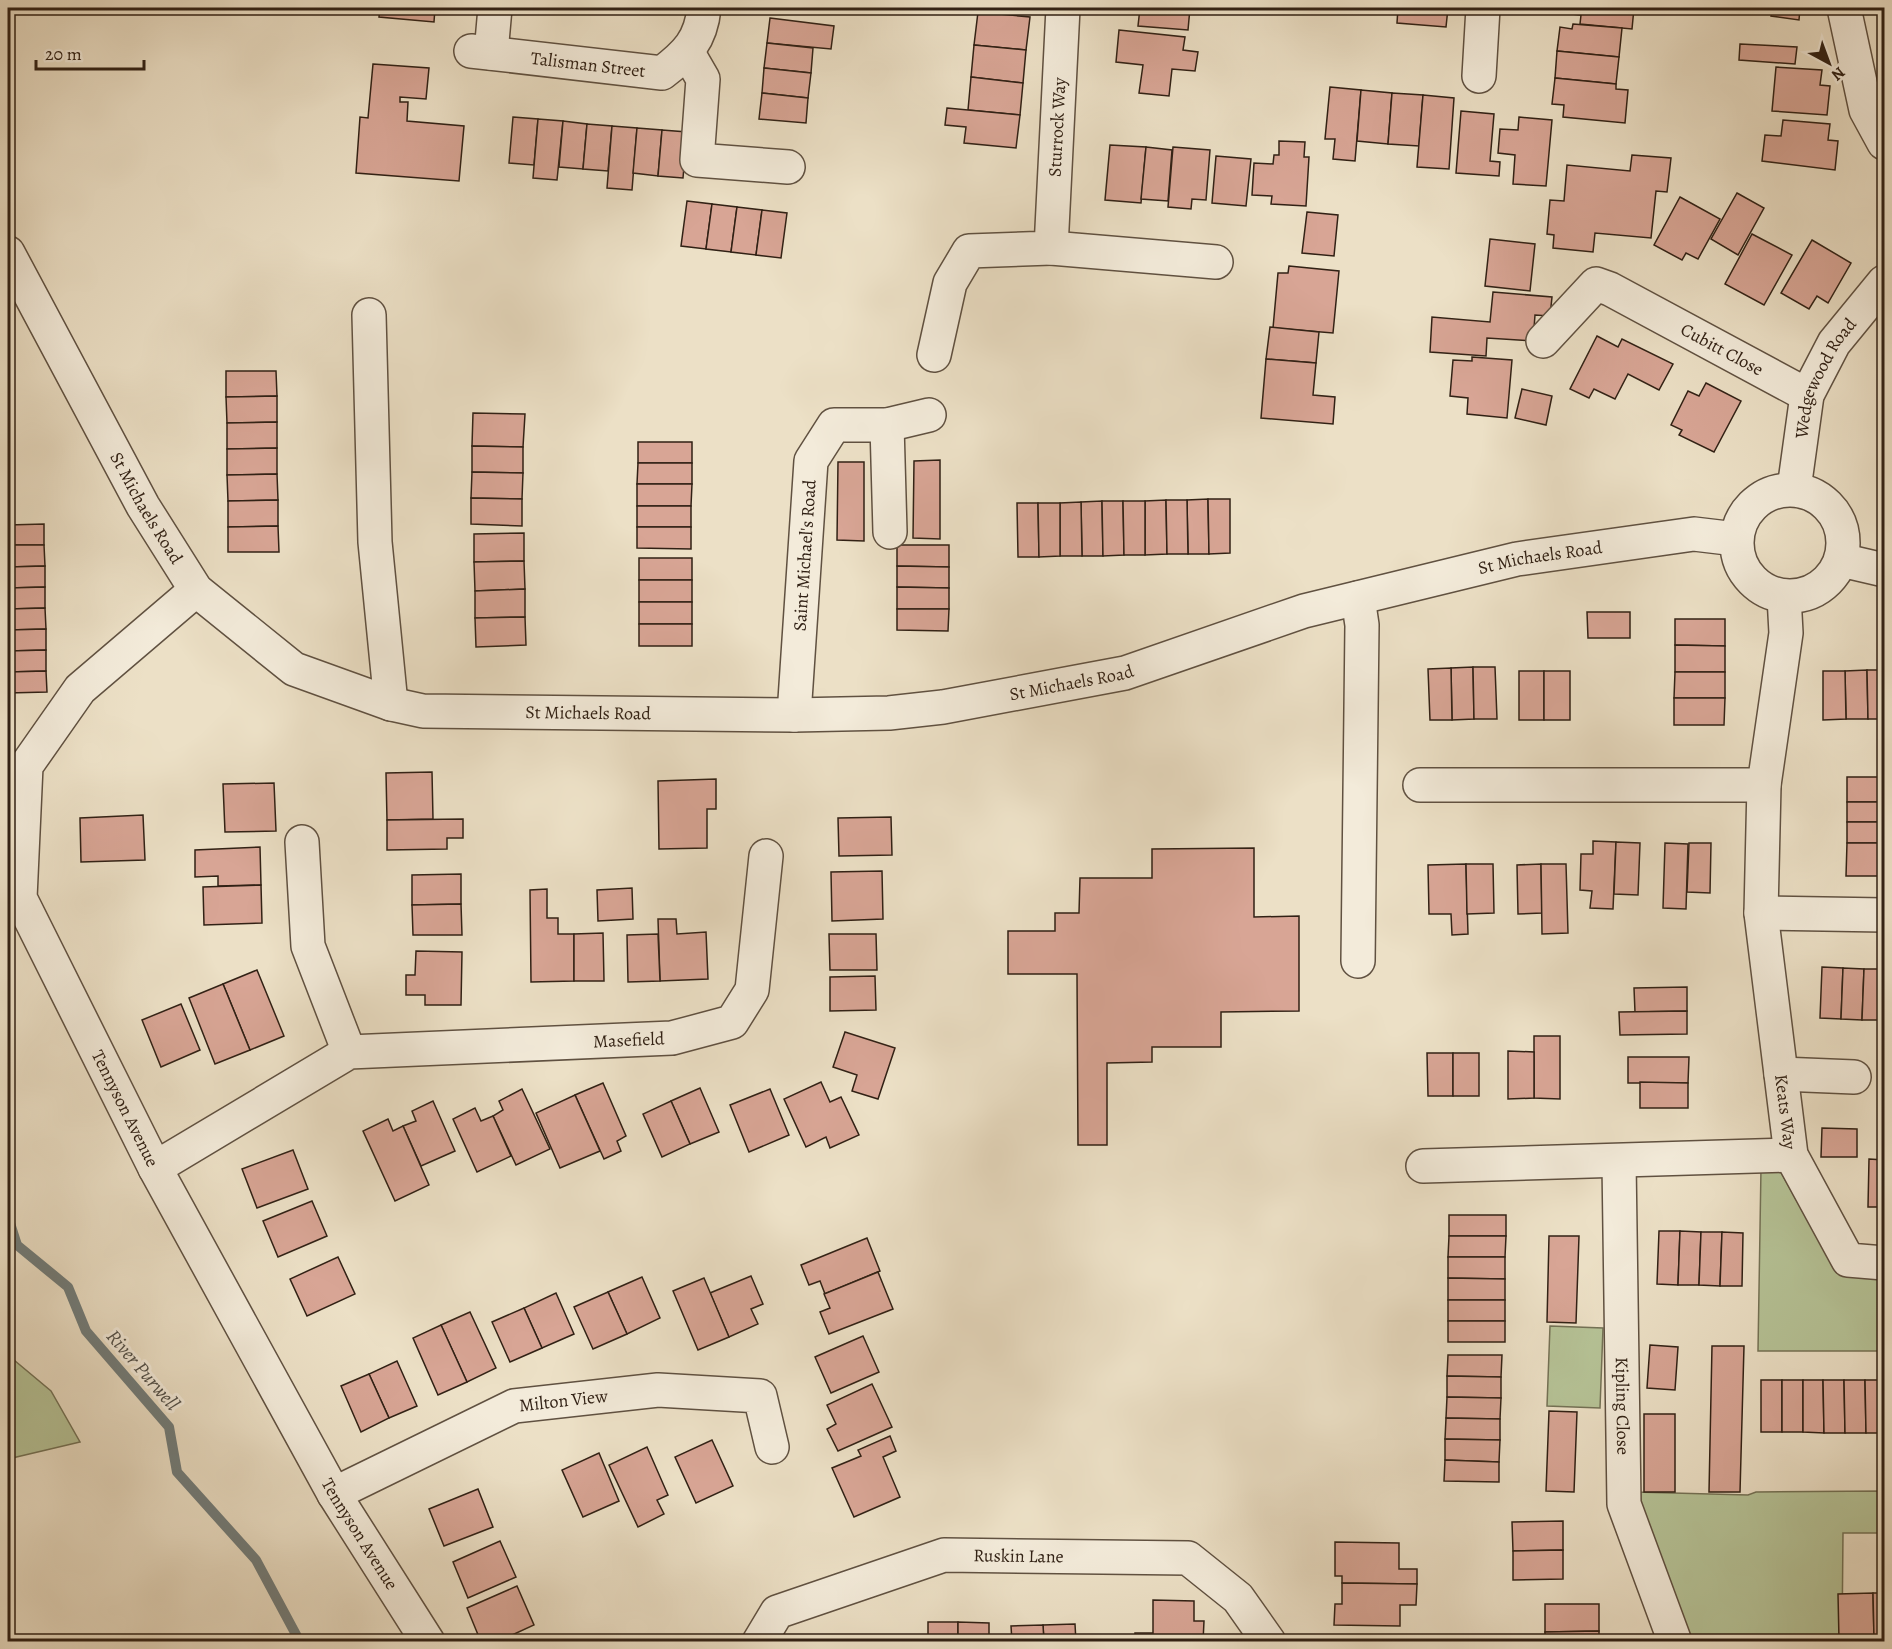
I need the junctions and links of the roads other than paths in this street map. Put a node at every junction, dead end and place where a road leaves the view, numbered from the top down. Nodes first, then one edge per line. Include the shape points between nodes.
1 (495, 8) edge
2 (704, 8) edge
3 (1063, 8) edge
4 (1483, 8) edge
5 (1844, 8) edge
6 (688, 53) junction
7 (1479, 76) dead end
8 (1884, 143) edge
9 (788, 167) dead end
10 (1051, 248) junction
11 (8, 253) edge
12 (1216, 262) dead end
13 (1884, 282) edge
14 (369, 315) dead end
15 (1543, 341) dead end
16 (934, 355) dead end
17 (1807, 395) junction
18 (929, 415) dead end
19 (887, 425) junction
20 (1794, 489) junction
21 (890, 532) dead end
22 (1736, 539) junction
23 (1841, 560) junction
24 (1884, 570) edge
25 (196, 590) junction
26 (1784, 596) junction
27 (1358, 598) junction
28 (391, 704) junction
29 (794, 715) junction
30 (17, 759) edge
31 (1420, 785) dead end
32 (1764, 785) junction
33 (302, 842) dead end
34 (766, 856) dead end
35 (1761, 914) junction
36 (1884, 915) edge
37 (1358, 961) dead end
38 (349, 1052) junction
39 (1781, 1074) junction
40 (1854, 1077) dead end
41 (1791, 1155) junction
42 (1619, 1162) junction
43 (1423, 1166) dead end
44 (155, 1168) junction
45 (1884, 1263) edge
46 (772, 1447) dead end
47 (334, 1494) junction
48 (428, 1641) edge
49 (759, 1641) edge
50 (1269, 1641) edge
51 (1675, 1641) edge

1 - 6 street, Talisman Street via 481,52 662,73
2 - 6 street, Talisman Street via 703,22
3 - 10 street, Sturrock Way
4 - 7 street
5 - 8 street via 1866,110
6 - 9 street via 703,79 697,160
10 - 12 street
10 - 16 street via 969,251 950,283
11 - 25 street, St Michaels Road via 143,506
13 - 17 street, Wedgewood Road via 1834,343
14 - 28 street via 375,542
15 - 17 street, Cubitt Close via 1596,284
17 - 20 street, Wedgewood Road
18 - 19 street, Saint Michael's Road
19 - 21 street
19 - 29 street, Saint Michael's Road via 834,424 811,461
20 - 22 street via 1763,496 1744,516
20 - 23 street via 1815,494 1834,511 1844,537
22 - 26 street via 1740,563 1753,583
22 - 27 street, St Michaels Road via 1694,534 1517,559
23 - 24 street
23 - 26 street via 1826,584 1805,595
25 - 28 street, St Michaels Road via 294,669
25 - 30 street, Tennyson Avenue via 80,689
26 - 32 street, Keats Way via 1786,633
27 - 29 street, St Michaels Road via 1304,611 1125,673 943,707 889,713
27 - 37 street via 1362,626
28 - 29 street, St Michaels Road via 423,711
30 - 44 street, Tennyson Avenue via 20,898
31 - 32 street
32 - 35 street, Keats Way
33 - 38 street via 308,946
34 - 38 street, Masefield via 752,990 732,1022 672,1038
35 - 36 street
35 - 39 street, Keats Way
38 - 44 street, Masefield
39 - 40 street
39 - 41 street, Keats Way
41 - 42 street
41 - 45 street, Keats Way via 1848,1260
42 - 43 street
42 - 51 street, Kipling Close via 1624,1504
44 - 47 street, Tennyson Avenue
46 - 47 street, Milton View via 760,1396 658,1390 525,1404
47 - 48 street, Tennyson Avenue
49 - 50 street, Ruskin Lane via 777,1612 944,1556 1188,1558 1238,1598

